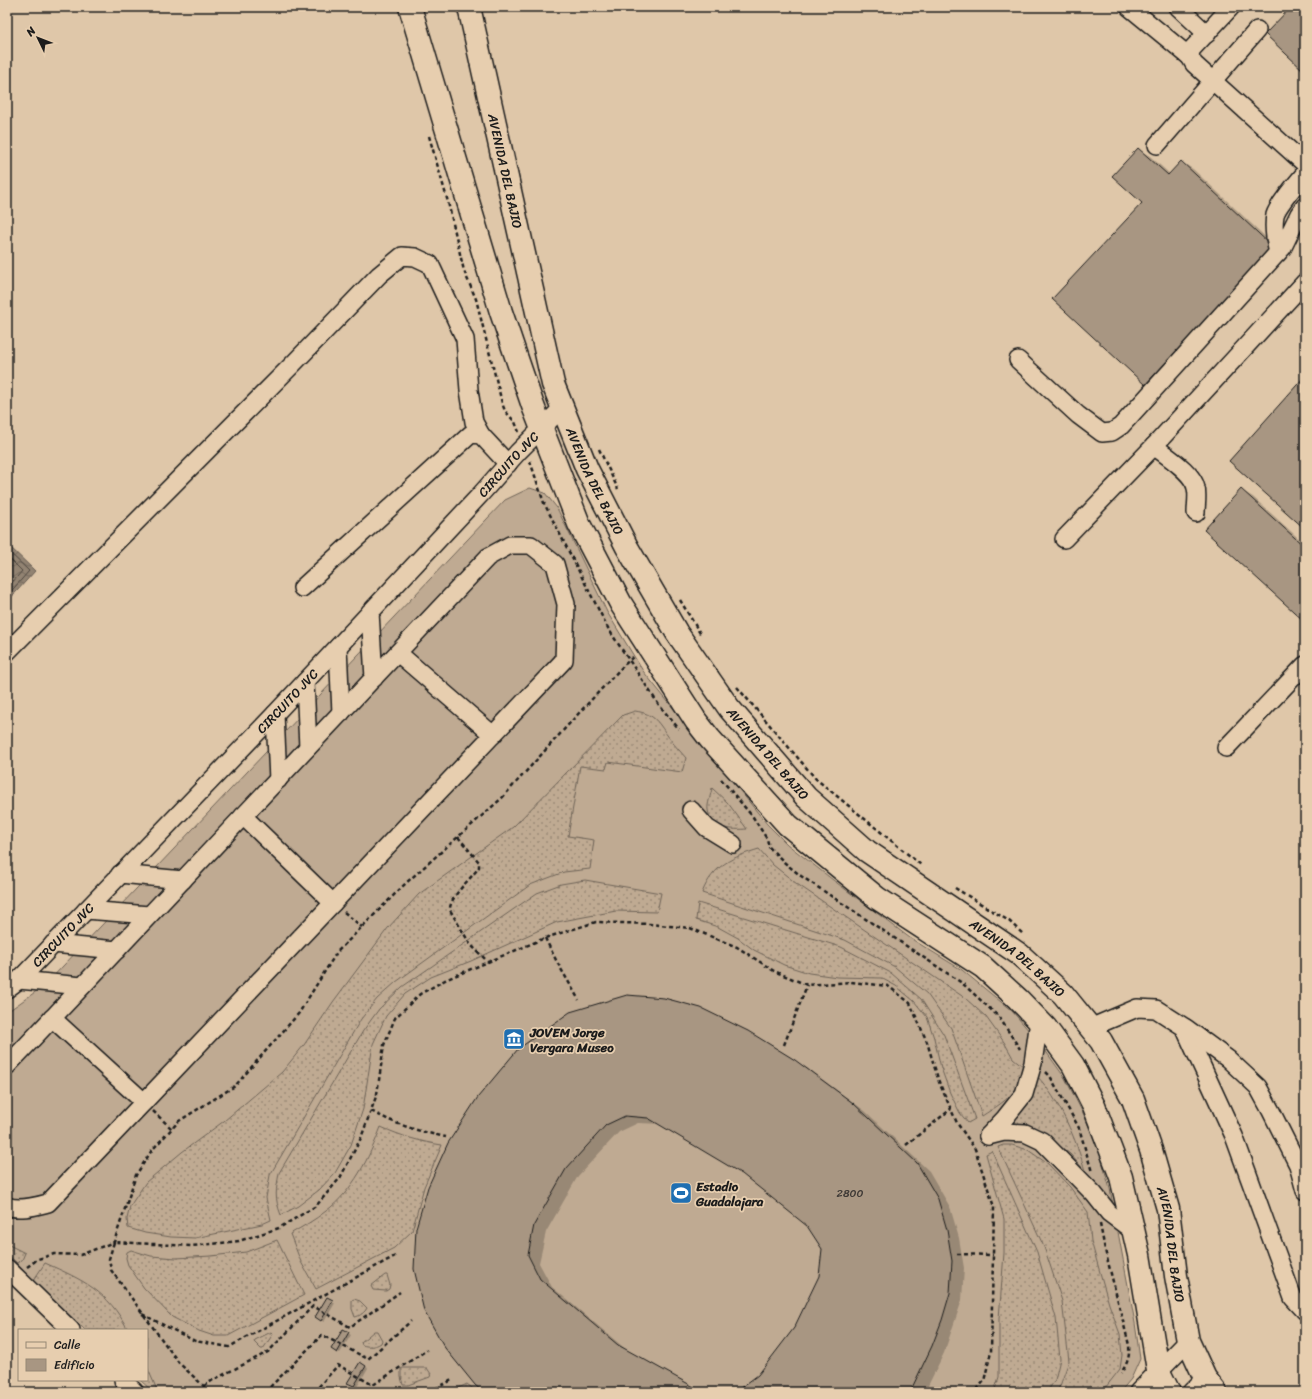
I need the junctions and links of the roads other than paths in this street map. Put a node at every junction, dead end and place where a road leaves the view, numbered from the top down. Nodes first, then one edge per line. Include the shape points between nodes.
1 (410, 7) edge
2 (469, 7) edge
3 (1129, 7) edge
4 (1178, 7) edge
5 (1226, 9) edge
6 (1257, 30) dead end
7 (1207, 34) junction
8 (1190, 57) junction
9 (1213, 82) junction
10 (1157, 145) dead end
11 (1305, 164) edge
12 (1305, 173) edge
13 (1305, 206) edge
14 (1279, 208) junction
15 (1296, 220) junction
16 (1278, 252) junction
17 (1304, 284) edge
18 (1018, 360) dead end
19 (562, 408) junction
20 (542, 429) junction
21 (481, 435) junction
22 (1154, 446) junction
23 (508, 464) junction
24 (1196, 513) dead end
25 (1064, 539) dead end
26 (302, 588) dead end
27 (370, 612) junction
28 (338, 647) junction
29 (7, 652) edge
30 (398, 653) junction
31 (1305, 665) edge
32 (374, 678) junction
33 (305, 682) junction
34 (341, 713) junction
35 (275, 714) junction
36 (493, 735) junction
37 (308, 747) junction
38 (1226, 748) dead end
39 (278, 780) junction
40 (691, 810) dead end
41 (243, 816) junction
42 (733, 844) dead end
43 (120, 874) junction
44 (183, 880) junction
45 (333, 903) junction
46 (86, 910) junction
47 (149, 916) junction
48 (53, 944) junction
49 (117, 950) junction
50 (13, 984) edge
51 (82, 986) junction
52 (52, 1018) junction
53 (1039, 1021) junction
54 (1184, 1027) junction
55 (1090, 1028) junction
56 (7, 1066) edge
57 (144, 1102) junction
58 (1305, 1191) edge
59 (7, 1206) edge
60 (1133, 1231) junction
61 (10, 1276) edge
62 (1305, 1311) edge
63 (71, 1329) edge
64 (1188, 1341) junction
65 (1158, 1370) junction
66 (124, 1381) edge
67 (1204, 1387) edge
68 (136, 1392) edge
69 (1138, 1392) edge
70 (1169, 1392) edge

1 - 20 main road, AVENIDA DEL BAJIO via 501,312
2 - 19 main road, AVENIDA DEL BAJIO via 551,376
3 - 8 lane
4 - 7 lane
5 - 7 lane
6 - 9 lane
7 - 8 lane via 1192,50
8 - 9 lane
9 - 10 lane
9 - 11 lane
12 - 14 lane
13 - 15 lane
14 - 15 lane
14 - 16 lane via 1276,214 1275,240
15 - 16 lane
16 - 18 lane via 1127,420 1112,432 1102,433 1078,415
17 - 22 lane
19 - 20 lane, CIRCUITO JVC
19 - 55 main road, AVENIDA DEL BAJIO via 587,469 627,547 677,633 734,714 806,797 861,847 1019,954 1063,994
20 - 23 lane, CIRCUITO JVC
20 - 53 main road, AVENIDA DEL BAJIO via 579,524 621,604 710,739 788,825 877,898 983,967
21 - 23 lane
21 - 26 lane via 471,434
21 - 29 lane via 474,422 464,339 430,264 414,257 402,256 379,275
22 - 24 lane via 1194,480 1197,488
22 - 25 lane
23 - 27 lane, CIRCUITO JVC
27 - 28 lane, CIRCUITO JVC
27 - 32 lane
28 - 33 lane, CIRCUITO JVC
28 - 34 lane
30 - 32 lane
30 - 36 lane
30 - 36 lane via 488,557 510,544 531,545 555,564 566,604 564,660
31 - 38 lane
32 - 34 lane
33 - 35 lane, CIRCUITO JVC
33 - 37 lane
34 - 37 lane
35 - 39 lane
35 - 43 lane, CIRCUITO JVC
36 - 45 lane
37 - 39 lane
39 - 41 lane
40 - 42 lane via 707,828
41 - 44 lane
41 - 45 lane
43 - 44 lane
43 - 46 lane, CIRCUITO JVC
44 - 47 lane
45 - 57 lane
46 - 47 lane
46 - 48 lane, CIRCUITO JVC
47 - 49 lane
48 - 49 lane
48 - 50 lane, CIRCUITO JVC
49 - 51 lane
50 - 51 lane
51 - 52 lane
52 - 56 lane
52 - 57 lane
53 - 60 main road, AVENIDA DEL BAJIO via 1073,1065 1094,1106 1121,1177
53 - 60 lane via 1024,1094 988,1136 1004,1132 1025,1133 1042,1141 1109,1213
54 - 55 lane via 1156,1009 1137,1008
54 - 58 lane via 1228,1059 1258,1088 1298,1165
54 - 62 lane via 1234,1136 1293,1298
55 - 64 main road, AVENIDA DEL BAJIO via 1101,1040 1133,1099 1151,1150 1168,1209 1176,1276
57 - 59 lane via 48,1203 26,1208
60 - 65 main road, AVENIDA DEL BAJIO
61 - 63 lane
64 - 65 lane
64 - 67 main road, AVENIDA DEL BAJIO
65 - 69 lane
65 - 70 main road, AVENIDA DEL BAJIO
66 - 68 lane

